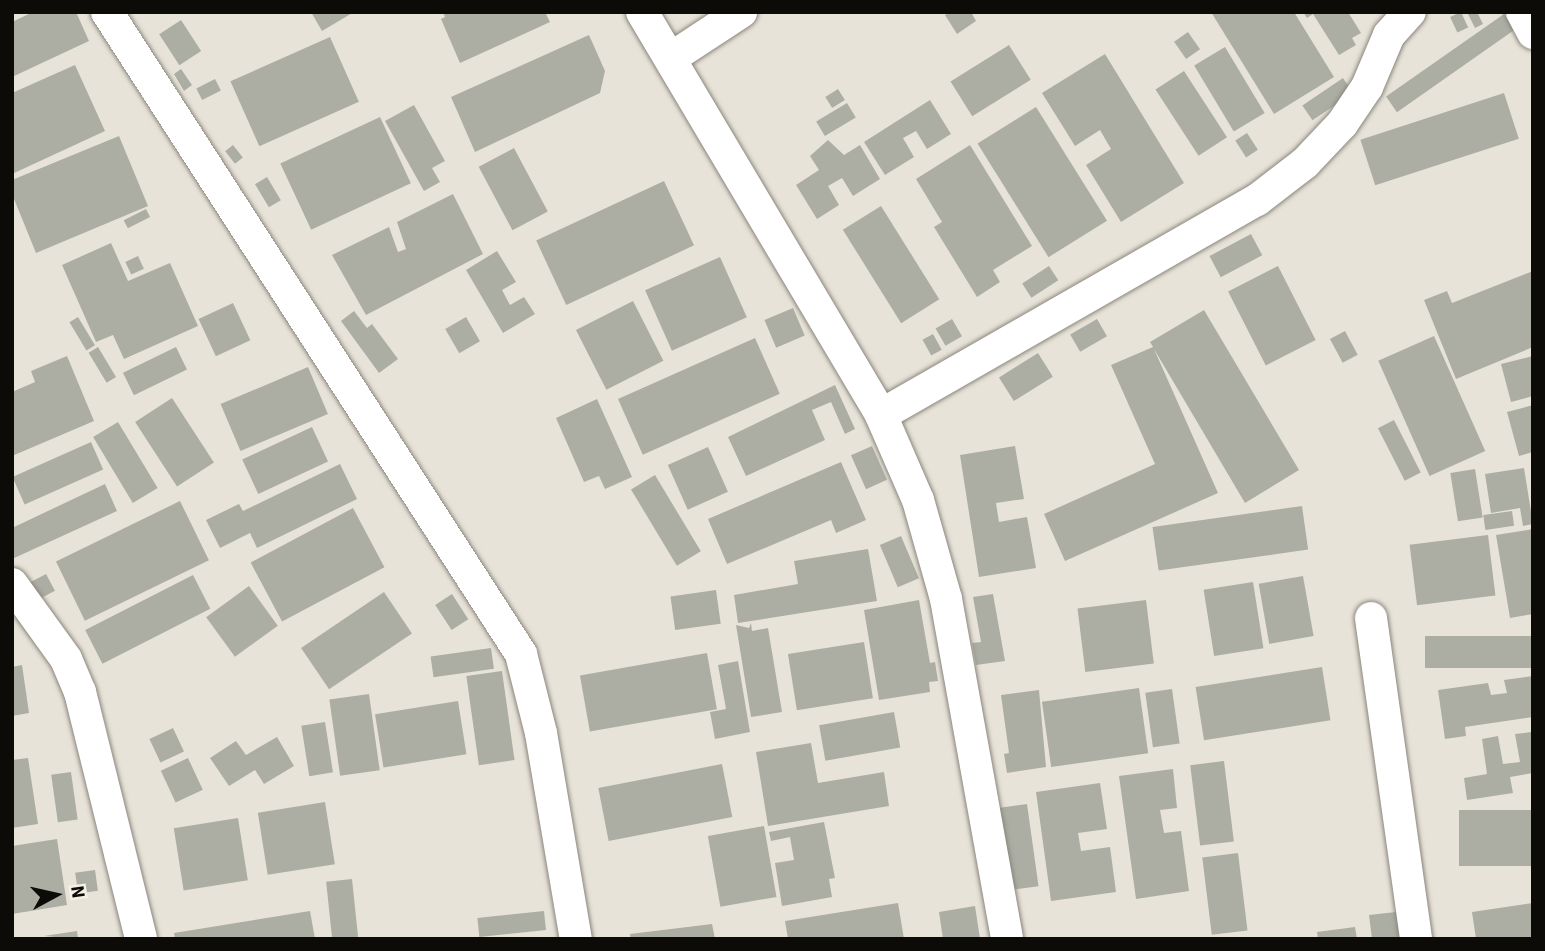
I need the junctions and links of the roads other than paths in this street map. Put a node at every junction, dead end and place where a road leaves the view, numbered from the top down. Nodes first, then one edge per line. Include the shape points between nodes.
1 (107, 12) edge
2 (642, 12) edge
3 (741, 12) edge
4 (1410, 12) edge
5 (1522, 12) edge
6 (1382, 24) edge
7 (1533, 33) edge
8 (671, 58) junction
9 (881, 415) junction
10 (12, 584) edge
11 (1371, 618) dead end
12 (141, 939) edge
13 (576, 939) edge
14 (1007, 939) edge
15 (1416, 939) edge

1 - 13 street via 521,654 541,733
2 - 8 street
3 - 8 street
4 - 6 street
5 - 7 street
6 - 9 street via 1367,87 1342,124 1305,163 1257,200
8 - 9 street
9 - 14 street via 918,500 946,598
10 - 12 street via 66,659 80,692
11 - 15 street

